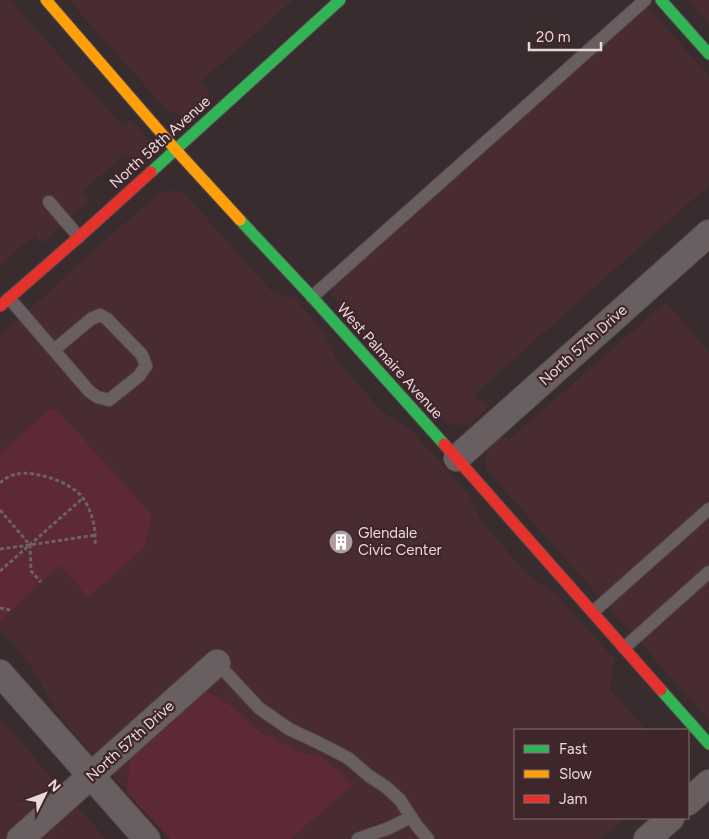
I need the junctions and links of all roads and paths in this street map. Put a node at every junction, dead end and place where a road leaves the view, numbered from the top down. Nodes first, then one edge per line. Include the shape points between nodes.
1 (46, 0) edge
2 (340, 0) edge
3 (645, 0) edge
4 (661, 0) edge
5 (709, 54) edge
6 (175, 149) junction
7 (49, 202) dead end
8 (709, 233) edge
9 (79, 237) junction
10 (312, 298) junction
11 (4, 302) edge
12 (54, 350) junction
13 (456, 458) junction
14 (0, 483) edge
15 (83, 498) junction
16 (709, 509) edge
17 (0, 510) edge
18 (96, 535) junction
19 (30, 545) junction
20 (95, 546) dead end
21 (0, 548) edge
22 (0, 571) edge
23 (709, 572) edge
24 (41, 582) dead end
25 (0, 608) edge
26 (10, 610) dead end
27 (593, 612) junction
28 (624, 648) junction
29 (217, 663) joint
30 (0, 673) edge
31 (709, 744) edge
32 (91, 776) junction
33 (709, 783) edge
34 (689, 801) edge
35 (411, 817) junction
36 (670, 819) edge
37 (20, 839) edge
38 (148, 839) edge
39 (359, 839) edge
40 (428, 839) edge
41 (648, 839) edge

1 - 6 street, West Palmaire Avenue
2 - 6 street, North 58th Avenue
3 - 10 lane
4 - 5 street
6 - 9 street, North 58th Avenue
6 - 10 street, West Palmaire Avenue
7 - 9 lane
8 - 13 street, North 57th Drive
9 - 11 street, North 58th Avenue
10 - 13 street, West Palmaire Avenue
11 - 12 lane
12 - 12 lane via 90,391 109,400 139,376 146,366 142,355 108,319 100,315
13 - 27 street, West Palmaire Avenue
14 - 15 path via 16,474 36,475 65,485
15 - 18 path
15 - 19 path
16 - 27 lane
17 - 19 path
18 - 19 path
18 - 20 path
19 - 21 path
19 - 22 path
19 - 24 path via 31,571
23 - 28 lane
25 - 26 path
27 - 28 street, West Palmaire Avenue
28 - 31 street, West Palmaire Avenue
29 - 32 street, North 57th Drive
29 - 35 lane via 260,708 289,729 348,758 400,800
30 - 32 street
32 - 37 street, North 57th Drive
32 - 38 street
33 - 34 street
35 - 39 lane
35 - 40 lane
36 - 41 street

